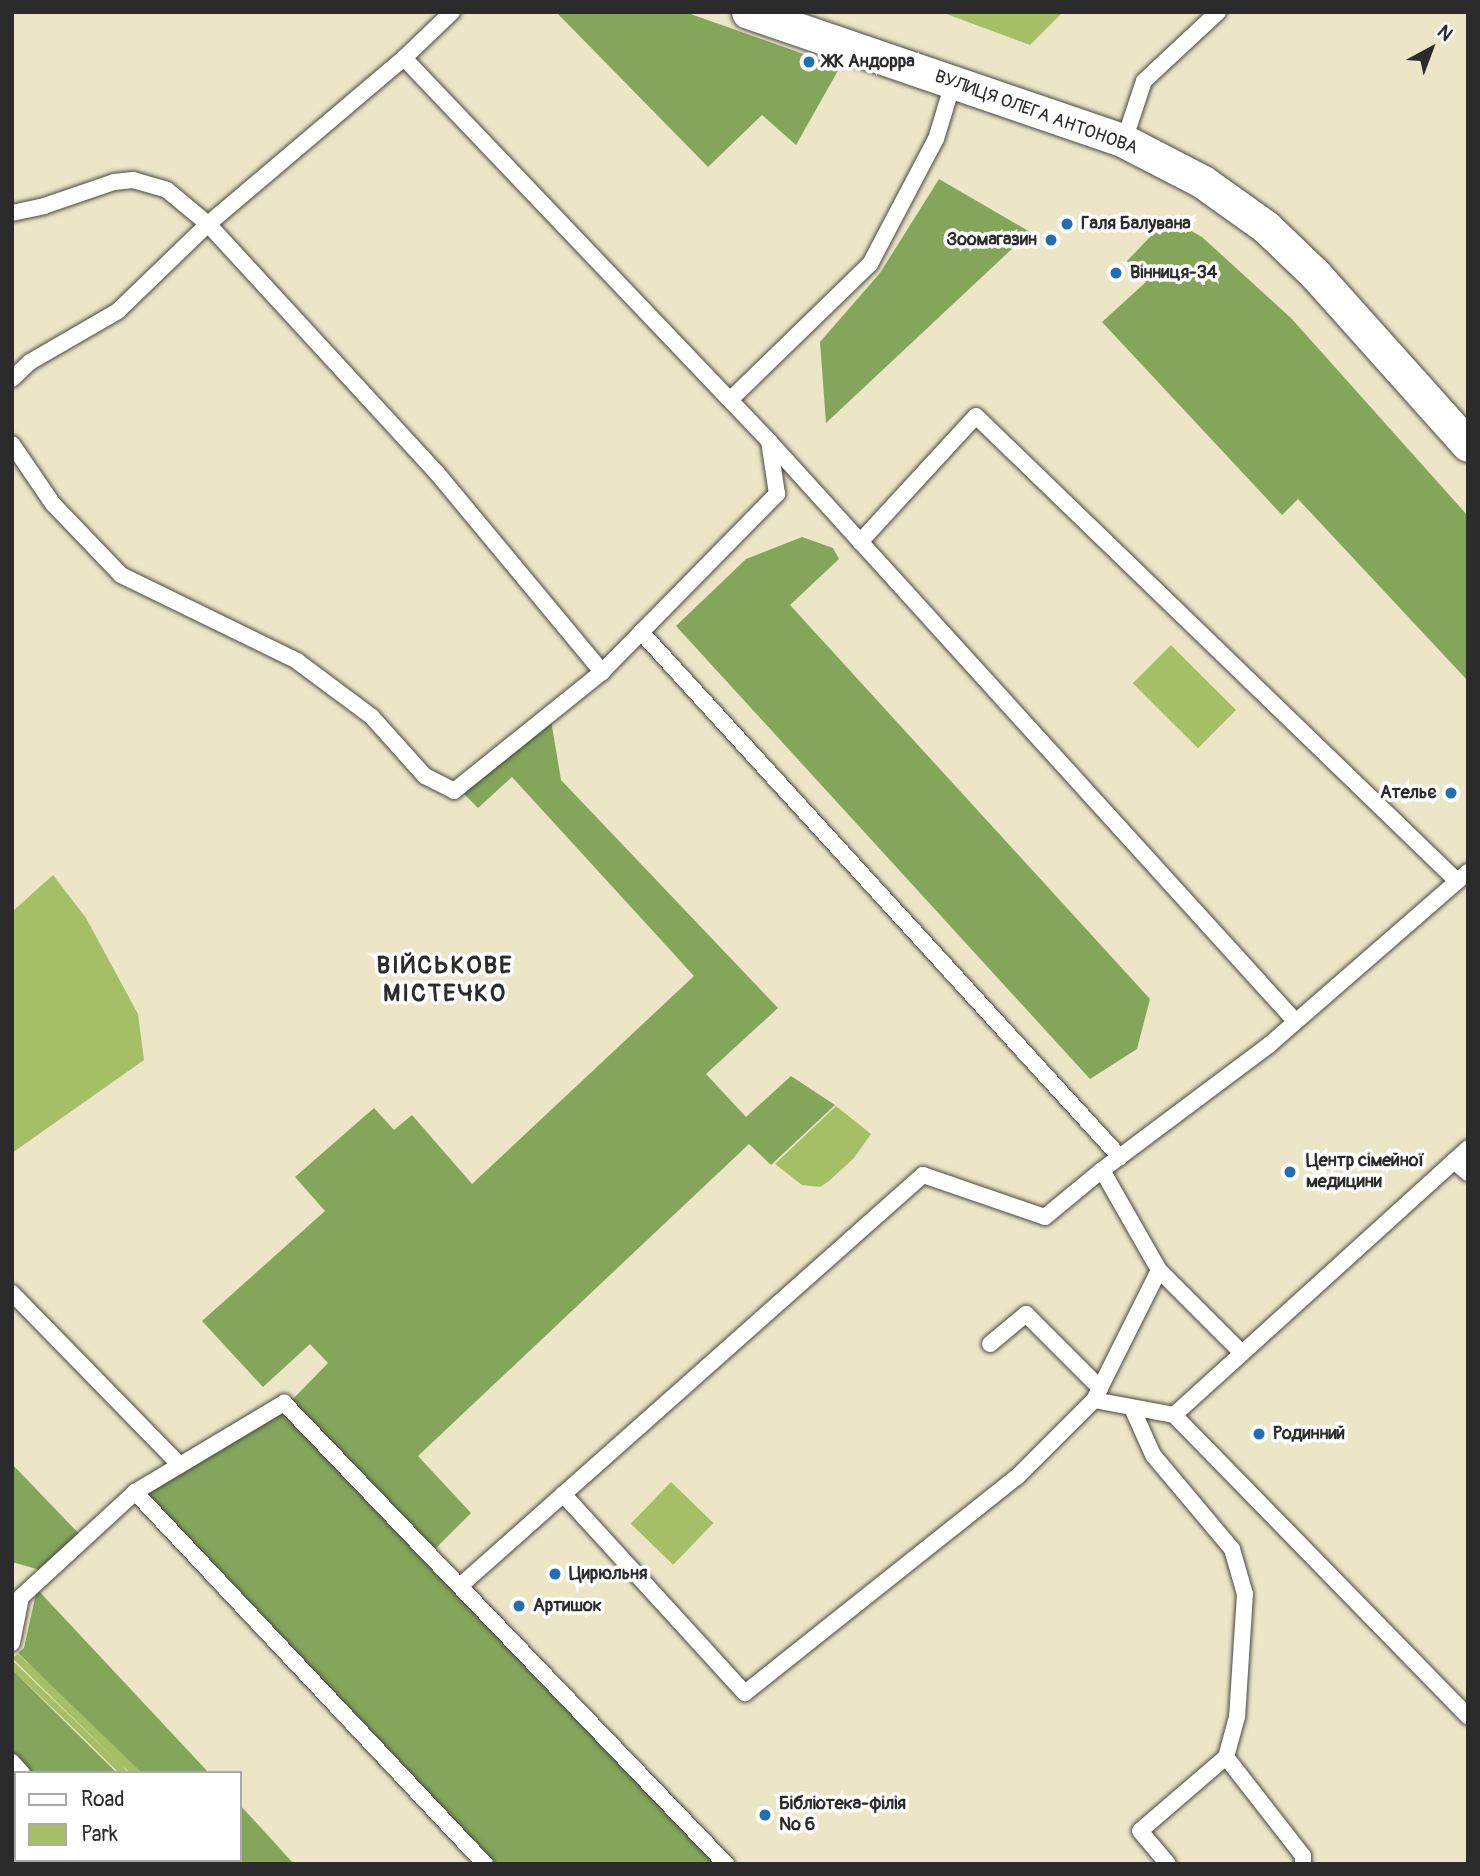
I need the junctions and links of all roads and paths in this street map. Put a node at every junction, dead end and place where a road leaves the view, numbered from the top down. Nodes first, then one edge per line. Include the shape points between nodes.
1 (452, 12) edge
2 (748, 12) edge
3 (1218, 12) edge
4 (404, 58) junction
5 (953, 83) junction
6 (1124, 141) junction
7 (12, 212) edge
8 (208, 224) junction
9 (12, 379) edge
10 (730, 400) junction
11 (769, 441) junction
12 (12, 444) edge
13 (1468, 445) edge
14 (860, 541) junction
15 (641, 632) junction
16 (602, 672) junction
17 (1462, 877) edge
18 (1296, 1022) junction
19 (1468, 1148) edge
20 (1120, 1157) junction
21 (1454, 1161) junction
22 (1102, 1170) junction
23 (1468, 1173) edge
24 (1159, 1270) junction
25 (12, 1293) edge
26 (990, 1344) dead end
27 (1242, 1353) junction
28 (1097, 1394) junction
29 (1132, 1408) junction
30 (1174, 1415) junction
31 (180, 1465) junction
32 (135, 1492) junction
33 (564, 1494) junction
34 (460, 1586) junction
35 (12, 1643) edge
36 (1468, 1716) edge
37 (1226, 1757) junction
38 (485, 1864) edge
39 (726, 1864) edge
40 (1168, 1864) edge
41 (1303, 1864) edge

1 - 4 lane
2 - 5 street, ВУЛИЦЯ ОЛЕГА АНТОНОВА
3 - 6 lane via 1143,81
4 - 8 lane
4 - 10 lane
5 - 6 street, ВУЛИЦЯ ОЛЕГА АНТОНОВА
5 - 10 lane via 936,139 870,264
6 - 13 street, ВУЛИЦЯ ОЛЕГА АНТОНОВА via 1203,182 1266,227 1315,274
7 - 8 lane via 133,180 167,190
8 - 9 lane via 118,311 30,362
8 - 16 lane via 437,473
10 - 11 lane
11 - 14 lane
11 - 15 lane via 777,494
12 - 16 lane via 52,504 121,575 297,661 372,717 425,776 454,790
14 - 17 lane via 976,416
14 - 18 lane
15 - 16 lane
15 - 20 lane
17 - 18 lane
18 - 20 lane
19 - 21 lane
20 - 22 lane
21 - 23 lane
21 - 27 lane
22 - 24 lane
22 - 33 lane via 1045,1217 923,1174
24 - 27 lane
24 - 28 lane
25 - 31 lane
26 - 28 lane via 1026,1314
27 - 30 lane
28 - 29 lane
28 - 33 lane via 1017,1477 746,1693
29 - 30 lane
29 - 37 lane via 1153,1455 1232,1549 1245,1594 1237,1717
30 - 36 lane
31 - 32 lane
31 - 34 lane via 284,1403
32 - 35 lane via 21,1597
32 - 38 lane
33 - 34 lane
34 - 39 lane
37 - 40 lane via 1140,1831
37 - 41 lane via 1303,1856

